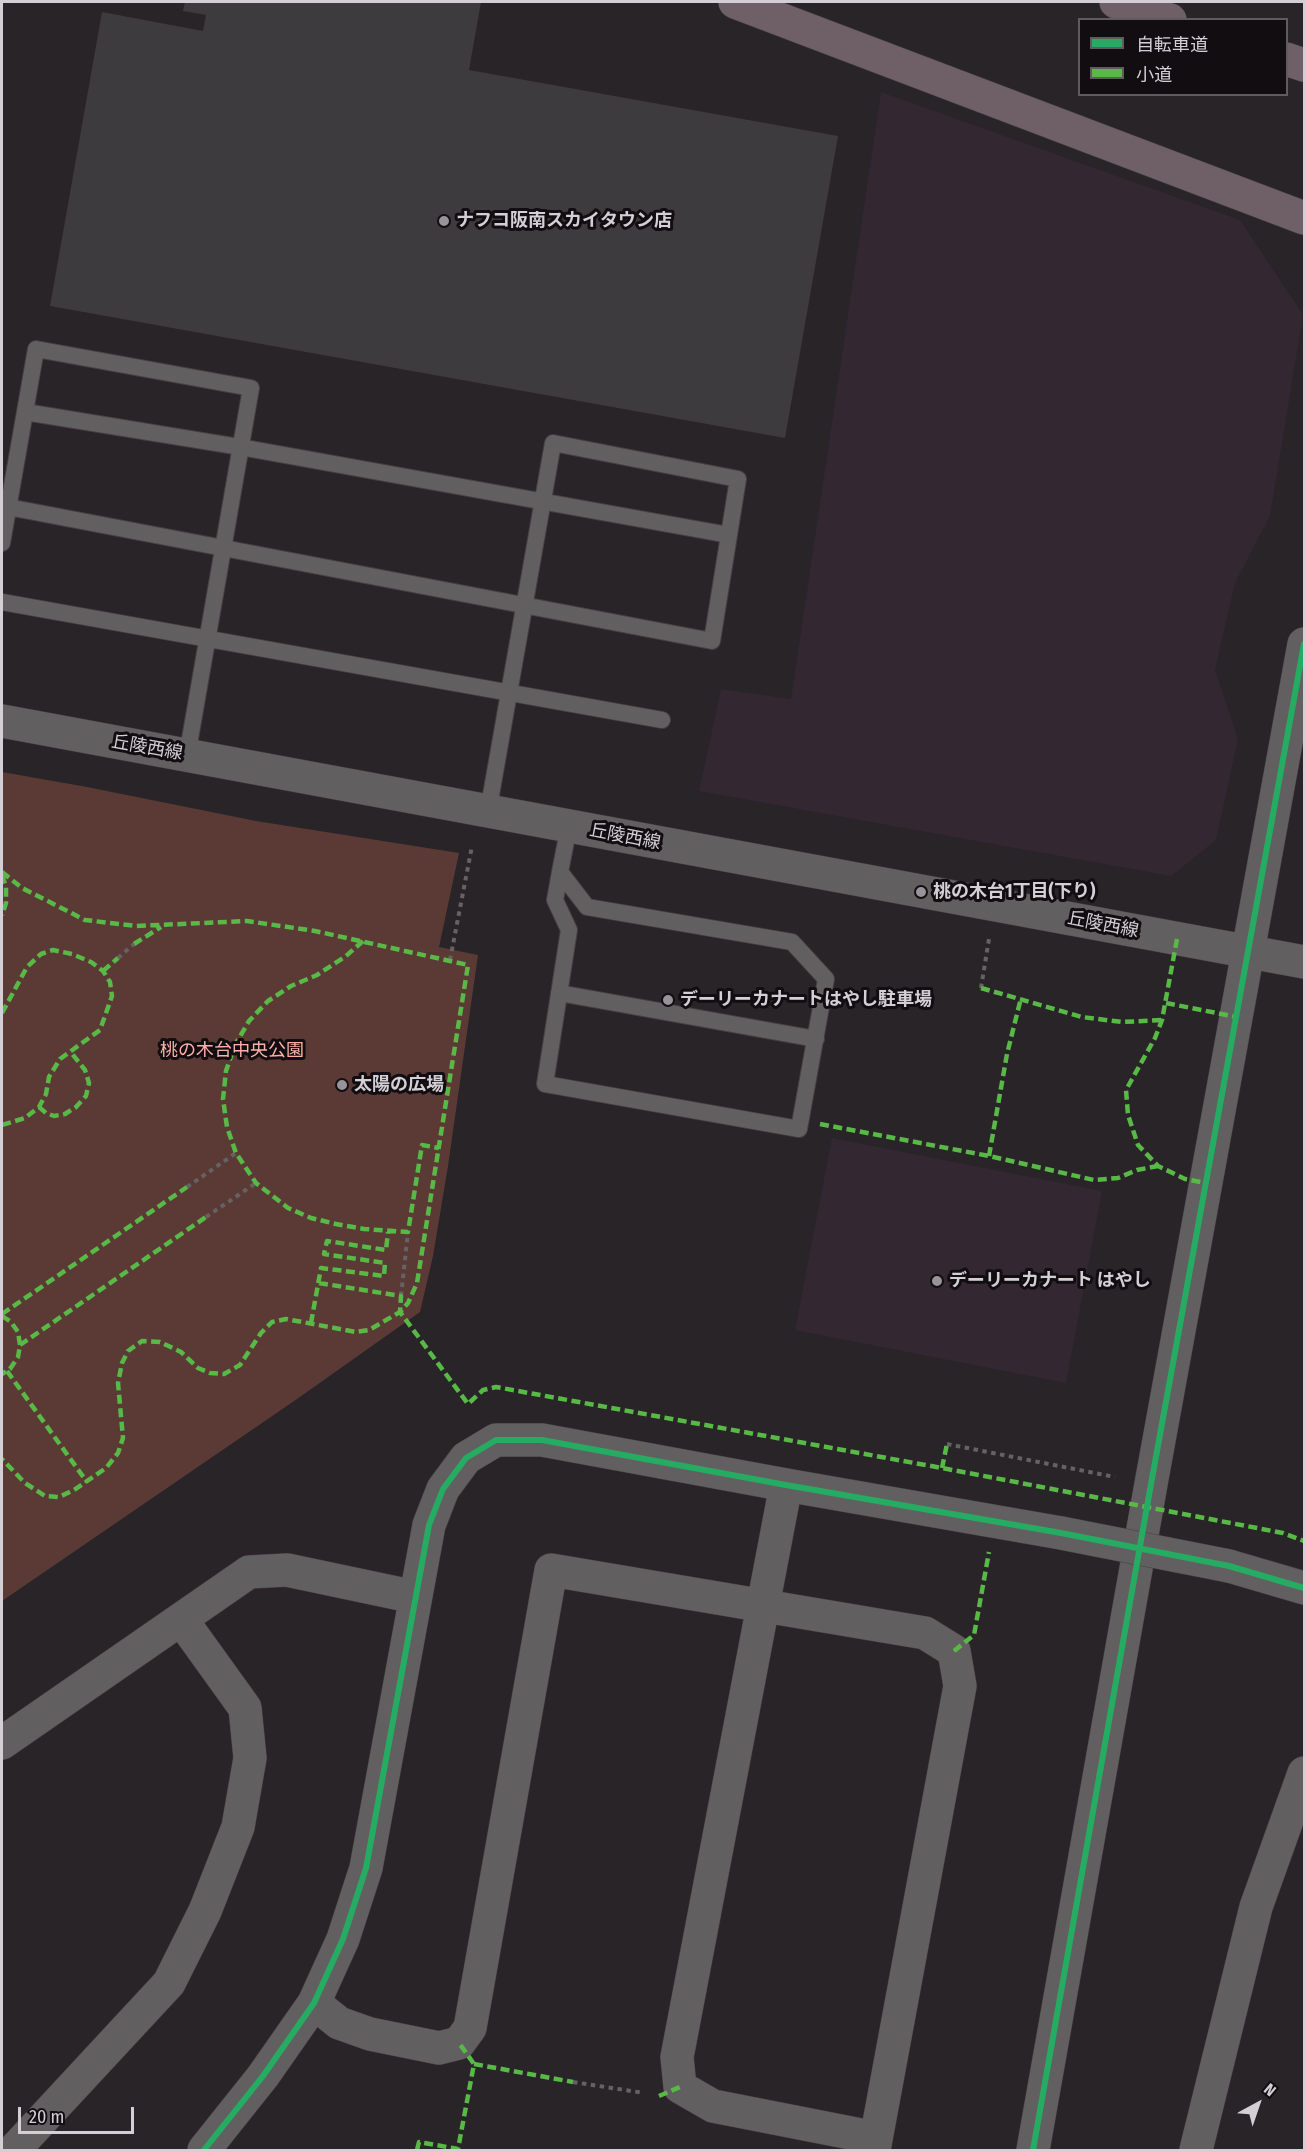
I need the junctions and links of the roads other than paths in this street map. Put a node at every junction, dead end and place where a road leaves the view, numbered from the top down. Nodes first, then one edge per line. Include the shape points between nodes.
1 (735, 2) edge
2 (1116, 2) edge
3 (1164, 18) edge
4 (1288, 59) edge
5 (1305, 65) edge
6 (1305, 218) edge
7 (25, 412) junction
8 (240, 447) junction
9 (543, 502) junction
10 (8, 507) junction
11 (729, 535) junction
12 (2, 543) edge
13 (223, 547) junction
14 (2, 602) edge
15 (525, 604) junction
16 (207, 638) junction
17 (1305, 644) edge
18 (510, 693) junction
19 (662, 720) dead end
20 (2, 721) edge
21 (187, 756) junction
22 (483, 811) junction
23 (569, 826) junction
24 (561, 873) junction
25 (1248, 952) junction
26 (1305, 962) edge
27 (559, 993) junction
28 (816, 1039) junction
29 (786, 1485) junction
30 (1305, 1588) edge
31 (415, 1597) junction
32 (764, 1607) junction
33 (181, 1619) junction
34 (2, 1743) edge
35 (1305, 1773) edge
36 (1299, 1806) edge
37 (314, 2003) junction
38 (875, 2144) edge
39 (14, 2151) edge
40 (204, 2151) edge
41 (1033, 2151) edge
42 (1196, 2151) edge

1 - 6 highway
2 - 3 highway
4 - 5 highway
7 - 8 lane
7 - 8 lane via 36,350 251,388
7 - 10 lane
8 - 9 lane
8 - 13 lane
9 - 11 lane
9 - 11 lane via 553,443 738,478
9 - 15 lane
10 - 12 lane
10 - 13 lane
11 - 15 lane via 712,641
13 - 15 lane
13 - 16 lane
14 - 16 lane
15 - 18 lane
16 - 18 lane
16 - 21 lane
17 - 25 street
18 - 19 lane
18 - 22 lane
20 - 21 street, 丘陵西線
21 - 22 street, 丘陵西線
22 - 23 street, 丘陵西線
23 - 24 lane
23 - 25 street, 丘陵西線
24 - 27 lane via 555,900 569,930
24 - 28 lane via 587,907 792,942 826,979
25 - 26 street, 丘陵西線
25 - 41 street
27 - 28 lane
27 - 28 lane via 544,1084 799,1129
29 - 30 street, bridge via 1229,1566
29 - 31 street via 542,1440 496,1440 466,1458 443,1489 429,1525
29 - 32 street
31 - 33 street via 287,1570 249,1572
31 - 37 street via 366,1868 343,1939
32 - 37 street via 551,1570 470,2028 459,2043 439,2048 370,2034 339,2023
32 - 38 street via 677,2057 680,2087 713,2106
32 - 38 street via 925,1633 954,1651 960,1686
33 - 34 street
33 - 39 street via 245,1708 250,1758 238,1827 205,1911 169,1983
35 - 36 street
36 - 42 street via 1256,1907
37 - 40 street

